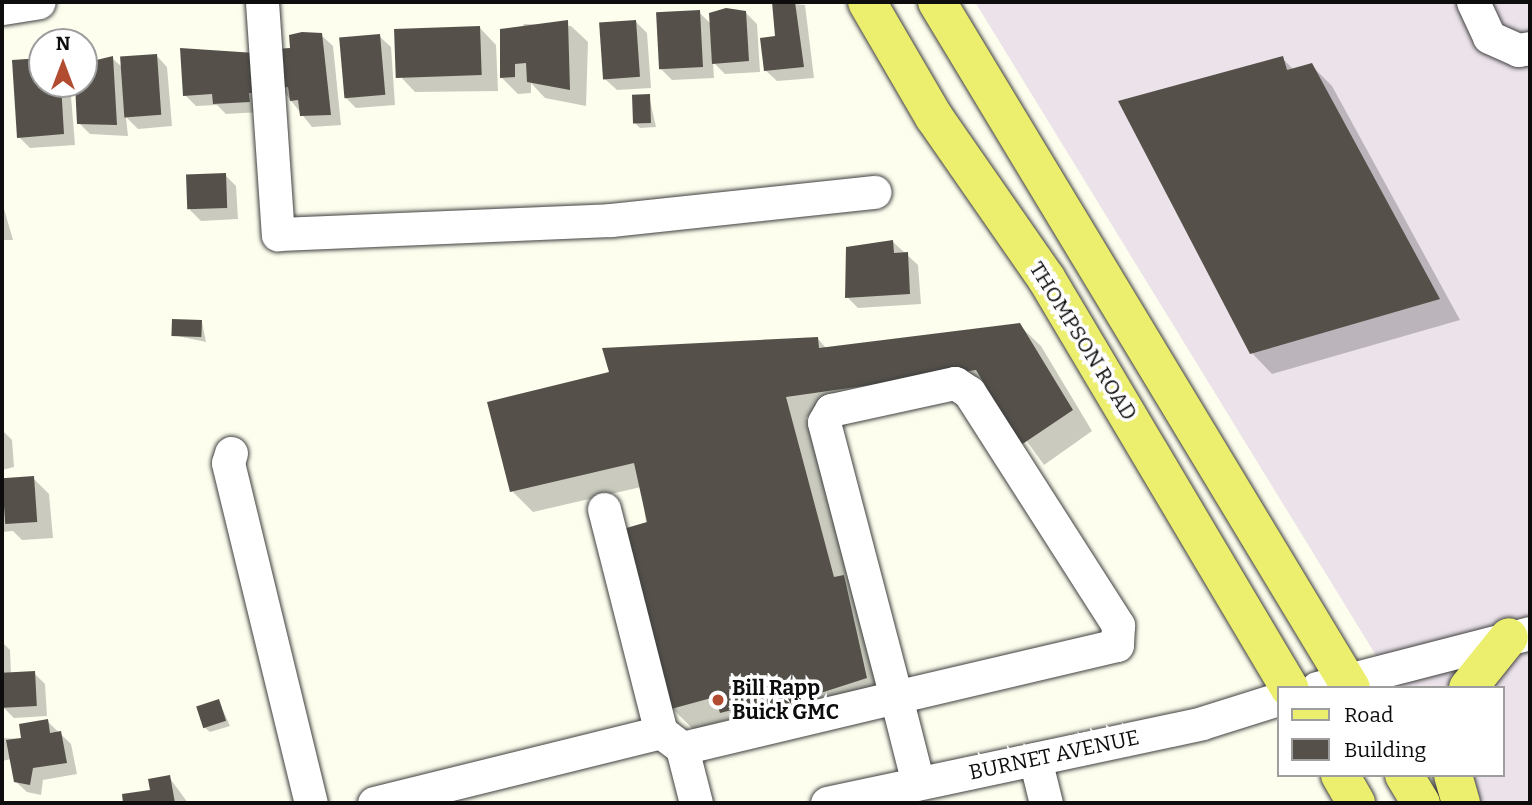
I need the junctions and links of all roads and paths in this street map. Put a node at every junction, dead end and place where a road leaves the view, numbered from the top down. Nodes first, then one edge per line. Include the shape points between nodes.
1 (39, 2) edge
2 (262, 2) edge
3 (867, 2) edge
4 (936, 2) edge
5 (1473, 2) edge
6 (2, 8) edge
7 (1530, 48) edge
8 (875, 192) dead end
9 (231, 453) dead end
10 (604, 509) dead end
11 (1520, 635) edge
12 (1338, 685) edge
13 (1288, 686) edge
14 (1470, 686) edge
15 (896, 697) junction
16 (1276, 700) edge
17 (671, 740) junction
18 (1035, 760) junction
19 (1341, 777) edge
20 (1405, 777) edge
21 (1454, 777) edge
22 (918, 783) junction
23 (845, 801) edge
24 (311, 803) edge
25 (374, 803) edge
26 (696, 803) edge
27 (1046, 803) edge
28 (1356, 803) edge
29 (1421, 803) edge
30 (1461, 803) edge

1 - 6 street
2 - 8 street via 278,234 611,220
3 - 13 main road, THOMPSON ROAD via 934,117 1046,278
4 - 12 main road
5 - 7 street via 1489,37 1518,50
9 - 24 street via 228,463
10 - 17 street
11 - 12 street
11 - 14 main road
15 - 15 street via 1117,645 1118,625 969,392 955,383 831,410 824,422
15 - 17 street
15 - 22 street
16 - 18 street, BURNET AVENUE
17 - 25 street
17 - 26 street
18 - 22 street, BURNET AVENUE
18 - 27 street
19 - 28 main road
20 - 29 main road
21 - 30 main road
22 - 23 street, BURNET AVENUE

